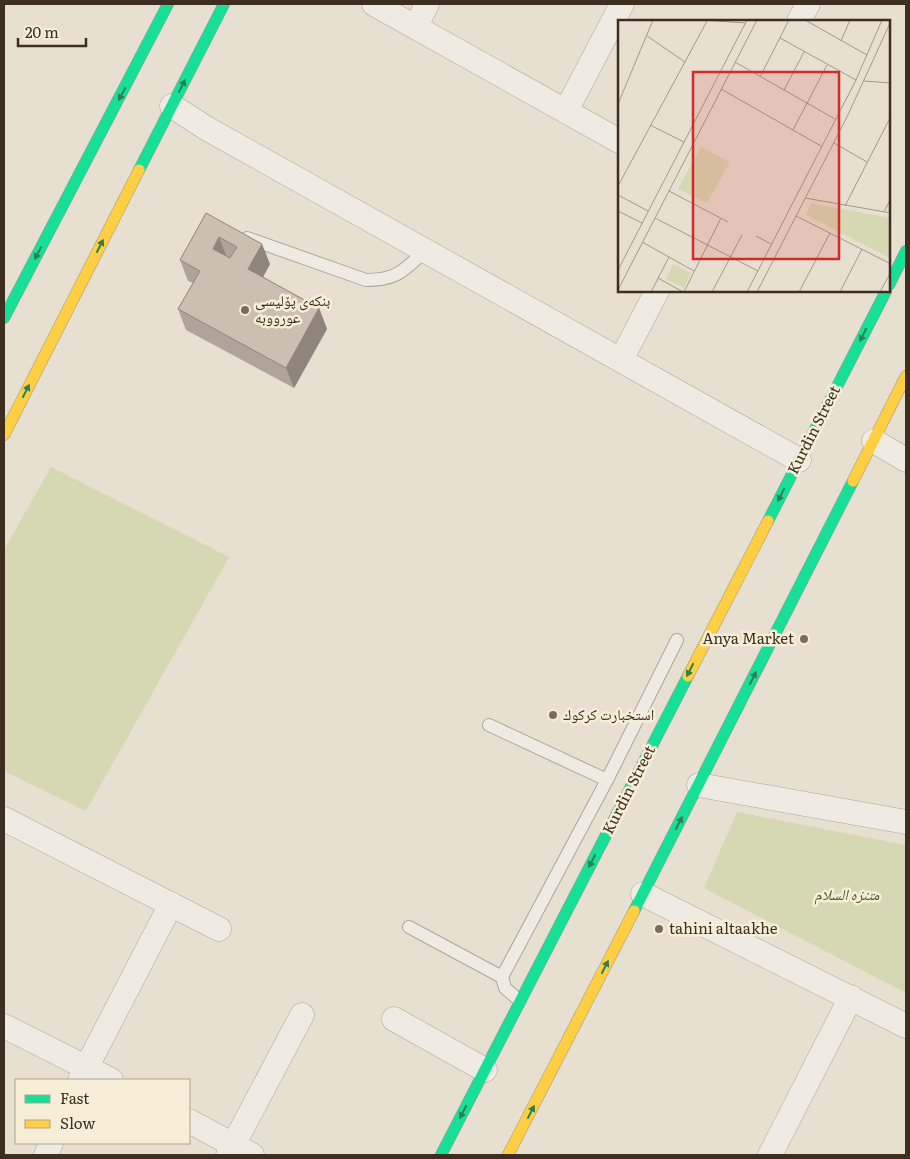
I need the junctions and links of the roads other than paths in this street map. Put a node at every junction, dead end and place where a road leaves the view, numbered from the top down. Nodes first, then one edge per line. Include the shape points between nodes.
1 (168, 4) edge
2 (224, 4) edge
3 (374, 4) edge
4 (428, 4) edge
5 (622, 4) edge
6 (808, 4) edge
7 (800, 20) edge
8 (416, 26) junction
9 (172, 106) junction
10 (566, 111) junction
11 (618, 140) edge
12 (246, 238) edge
13 (426, 251) junction
14 (906, 251) edge
15 (890, 283) edge
16 (656, 292) edge
17 (885, 292) edge
18 (4, 318) edge
19 (621, 360) junction
20 (906, 376) edge
21 (4, 434) edge
22 (874, 441) junction
23 (799, 460) junction
24 (906, 460) edge
25 (677, 640) dead end
26 (489, 725) dead end
27 (608, 780) junction
28 (699, 784) junction
29 (4, 820) edge
30 (906, 822) edge
31 (643, 894) junction
32 (171, 904) junction
33 (409, 927) dead end
34 (219, 929) dead end
35 (502, 977) junction
36 (851, 998) junction
37 (520, 1001) junction
38 (302, 1015) dead end
39 (394, 1018) dead end
40 (4, 1026) edge
41 (906, 1026) edge
42 (485, 1070) junction
43 (83, 1074) edge
44 (107, 1079) edge
45 (190, 1122) edge
46 (238, 1152) edge
47 (441, 1155) edge
48 (508, 1155) edge
49 (770, 1155) edge

1 -> 18 main road
9 -> 2 main road
3 - 8 street
4 - 8 street
5 - 10 street
6 - 7 street
8 - 10 street
9 - 13 street
21 -> 9 main road
10 - 11 street
12 - 13 lane via 366,280 384,280 402,273
13 - 19 street
14 - 15 main road
16 - 19 street
17 -> 23 main road, Kurdin Street
19 - 23 street
20 - 22 main road
22 - 24 street
28 -> 22 main road
23 -> 37 main road, Kurdin Street
25 - 27 lane
26 - 27 lane
27 - 35 lane
28 - 30 street
31 -> 28 main road
29 - 32 street
31 - 36 street
48 -> 31 main road
32 - 34 street
32 - 43 street
33 - 35 lane
35 - 37 lane via 505,988
36 - 41 street
36 - 49 street
37 - 42 main road, Kurdin Street
38 - 46 street
39 - 42 street
40 - 43 street
42 -> 47 main road, Kurdin Street
43 - 44 street
45 - 46 street

